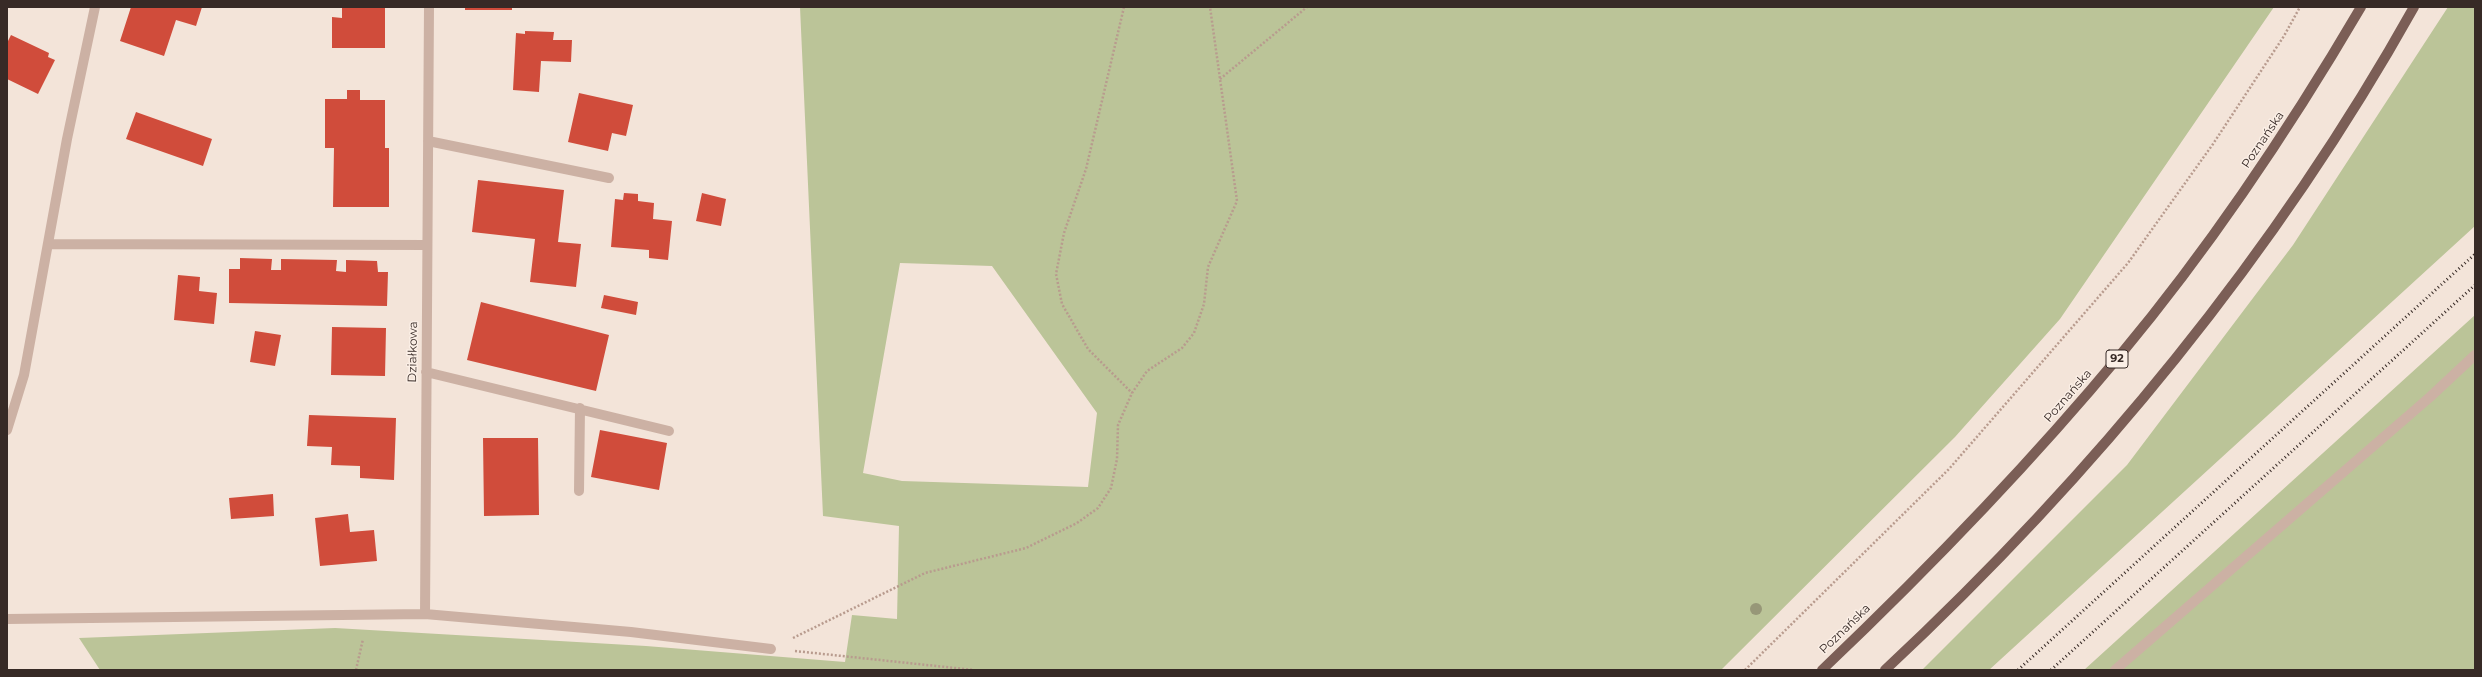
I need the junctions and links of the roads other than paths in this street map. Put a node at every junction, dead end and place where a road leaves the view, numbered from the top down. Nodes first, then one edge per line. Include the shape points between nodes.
1 (95, 7) edge
2 (429, 7) edge
3 (2361, 7) edge
4 (2414, 7) edge
5 (428, 141) junction
6 (609, 178) dead end
7 (48, 244) junction
8 (428, 245) junction
9 (2475, 355) edge
10 (426, 372) junction
11 (580, 408) junction
12 (7, 430) edge
13 (669, 431) dead end
14 (579, 491) dead end
15 (425, 614) junction
16 (7, 620) edge
17 (771, 649) road end
18 (1822, 670) edge
19 (1885, 670) edge
20 (2115, 670) edge

1 - 7 street
2 - 5 street, Działkowa
3 - 18 main road, Poznańska / 92 via 2317,84 2213,236 2122,353 1995,497 1906,590
4 - 19 main road via 2389,53 2280,220 2155,383 2078,473 1982,575
5 - 6 street
5 - 8 street, Działkowa
7 - 8 street
7 - 12 street via 24,375
8 - 10 street, Działkowa
9 - 20 street
10 - 11 street
10 - 15 street, Działkowa
11 - 13 street
11 - 14 street
15 - 16 street
15 - 17 street via 631,632

